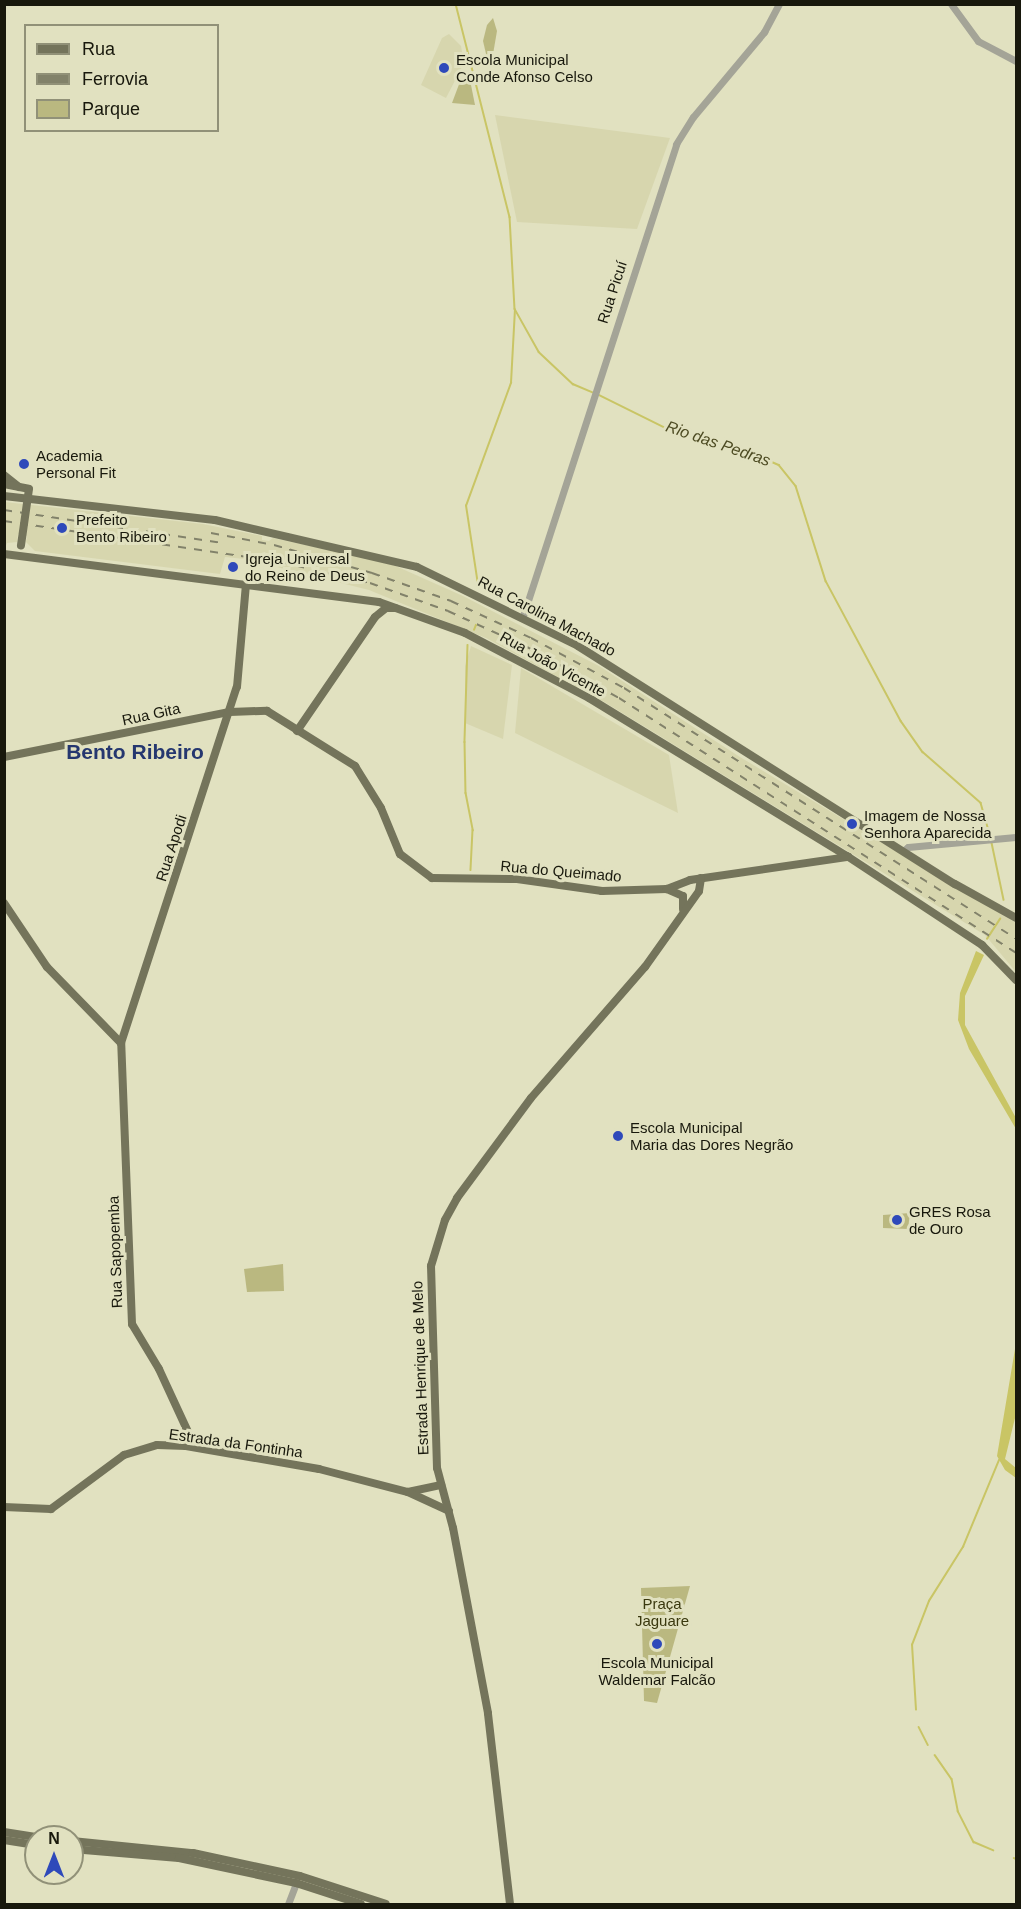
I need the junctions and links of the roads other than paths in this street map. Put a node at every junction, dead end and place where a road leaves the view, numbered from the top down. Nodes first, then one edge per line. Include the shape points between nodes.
1 (778, 4) edge
2 (951, 4) edge
3 (1017, 61) edge
4 (4, 476) edge
5 (4, 484) edge
6 (4, 496) edge
7 (41, 499) junction
8 (4, 554) edge
9 (19, 556) junction
10 (246, 584) junction
11 (370, 600) junction
12 (396, 608) junction
13 (523, 616) junction
14 (375, 617) junction
15 (230, 712) junction
16 (297, 731) junction
17 (4, 757) edge
18 (1017, 837) edge
19 (833, 849) junction
20 (906, 849) junction
21 (917, 852) junction
22 (848, 857) junction
23 (812, 863) junction
24 (701, 878) junction
25 (667, 889) junction
26 (4, 903) edge
27 (683, 909) junction
28 (1017, 918) edge
29 (1017, 980) edge
30 (109, 1030) junction
31 (125, 1032) junction
32 (122, 1043) junction
33 (186, 1446) junction
34 (441, 1485) junction
35 (408, 1492) junction
36 (4, 1507) edge
37 (449, 1511) junction
38 (4, 1832) edge
39 (24, 1835) edge
40 (4, 1840) edge
41 (24, 1843) edge
42 (84, 1843) edge
43 (84, 1850) edge
44 (296, 1883) junction
45 (288, 1905) edge
46 (361, 1905) edge
47 (386, 1905) edge
48 (510, 1905) edge

1 - 13 street, Rua Picuí via 764,32 693,117 676,144
2 - 3 street via 978,41
4 - 7 main road
5 - 9 main road, bridge via 29,490
6 - 7 main road, Rua Carolina Machado
7 - 13 main road, Rua Carolina Machado via 183,515 276,531 404,562
8 - 9 main road, Rua João Vicente
9 - 10 main road, Rua João Vicente
10 - 11 main road, Rua João Vicente
10 - 15 main road, Rua Apodi via 240,672
11 - 12 main road, Rua João Vicente
11 - 14 main road
12 - 14 main road via 386,608
12 - 19 main road, Rua João Vicente via 518,658
13 - 20 main road, Rua Carolina Machado via 632,678 894,846
14 - 16 main road
15 - 16 main road, Rua Gita via 267,711
15 - 17 main road, Rua Gita
15 - 31 main road, Rua Apodi
16 - 25 main road, Rua do Queimado via 355,766 381,808 400,854 432,878 517,879 602,891
18 - 21 street
19 - 22 main road, Rua João Vicente
19 - 23 main road
20 - 21 main road
20 - 21 street
21 - 28 main road via 920,862
22 - 23 main road
22 - 29 main road, Rua João Vicente via 982,945
23 - 24 main road, Rua do Queimado
24 - 25 main road, Rua do Queimado
24 - 27 main road, Estrada Henrique de Melo via 699,891
25 - 27 main road via 681,893
26 - 30 main road via 47,968
27 - 34 main road, Estrada Henrique de Melo via 616,1004 531,1098 445,1220 430,1273 436,1458
30 - 31 main road
30 - 32 main road
31 - 32 main road, Rua Sapopemba
32 - 33 main road, Rua Sapopemba via 132,1324 159,1368 189,1434
33 - 35 main road, Estrada da Fontinha via 319,1469
33 - 36 main road, Estrada da Fontinha via 157,1445 133,1450 51,1509
34 - 35 main road, Estrada da Fontinha
34 - 37 main road, Estrada Henrique de Melo
35 - 37 main road, Estrada da Fontinha
37 - 48 main road, Estrada Henrique de Melo via 488,1713
38 - 39 main road
40 - 41 main road
42 - 47 main road via 205,1855 300,1876
43 - 44 main road via 179,1858
44 - 45 street
44 - 46 main road

